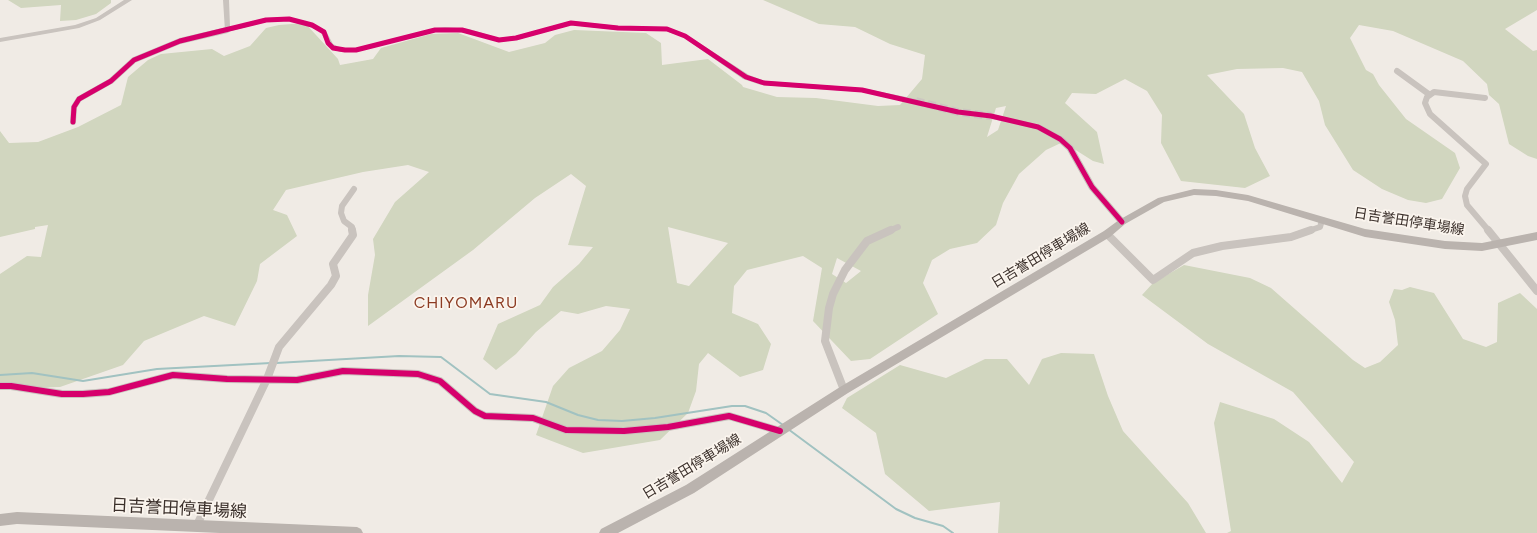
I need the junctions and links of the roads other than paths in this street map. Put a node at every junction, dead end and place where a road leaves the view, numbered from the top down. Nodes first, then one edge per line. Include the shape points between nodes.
1 (129, 0) edge
2 (226, 0) edge
3 (228, 30) junction
4 (0, 40) edge
5 (1397, 71) dead end
6 (1430, 95) junction
7 (1485, 98) dead end
8 (916, 101) tunnel mouth
9 (991, 116) tunnel mouth
10 (73, 122) dead end
11 (354, 190) dead end
12 (1322, 220) junction
13 (1122, 222) junction
14 (898, 227) dead end
15 (1107, 234) junction
16 (1537, 236) edge
17 (1500, 244) junction
18 (1537, 291) edge
19 (267, 379) junction
20 (0, 386) edge
21 (844, 390) junction
22 (780, 431) junction
23 (0, 520) edge
24 (186, 529) edge
25 (342, 533) edge
26 (357, 533) edge
27 (605, 533) edge

1 - 4 street via 98,19 77,27
2 - 3 street
3 - 8 street via 266,20 289,19 318,28 324,32 333,48 356,50 440,30 462,30 499,40 571,24 667,29 685,36 746,77 764,83 862,90
3 - 10 street via 180,41 134,60 110,81 79,99 74,107
5 - 6 street
6 - 7 street via 1434,92
6 - 17 street via 1427,96 1425,103 1430,114 1486,164 1467,189 1466,201 1475,217
9 - 13 street via 1038,127 1060,139 1070,148 1092,187
11 - 19 street via 342,206 341,214 344,221 352,227 353,235 333,264 336,276 279,347
12 - 13 main road, 日吉誉田停車場線 via 1248,198 1194,192 1161,200
12 - 15 street via 1320,227 1291,237 1222,246 1192,253 1153,280
12 - 17 main road, 日吉誉田停車場線 via 1365,233 1445,246 1482,247
13 - 15 main road, 日吉誉田停車場線
14 - 21 street via 867,242 845,270 833,294 825,341
15 - 21 main road, 日吉誉田停車場線
16 - 17 main road, 日吉誉田停車場線
17 - 18 street
19 - 20 street via 173,375 110,392 83,394 62,394
19 - 22 street via 297,380 344,371 418,374 440,381 475,412 485,416 532,418 566,430 624,431 668,427 729,416
19 - 24 street
21 - 22 main road, 日吉誉田停車場線
22 - 27 main road, 日吉誉田停車場線 via 690,489
23 - 24 main road, 日吉誉田停車場線 via 17,518
24 - 25 main road, 日吉誉田停車場線
25 - 26 main road, 日吉誉田停車場線

